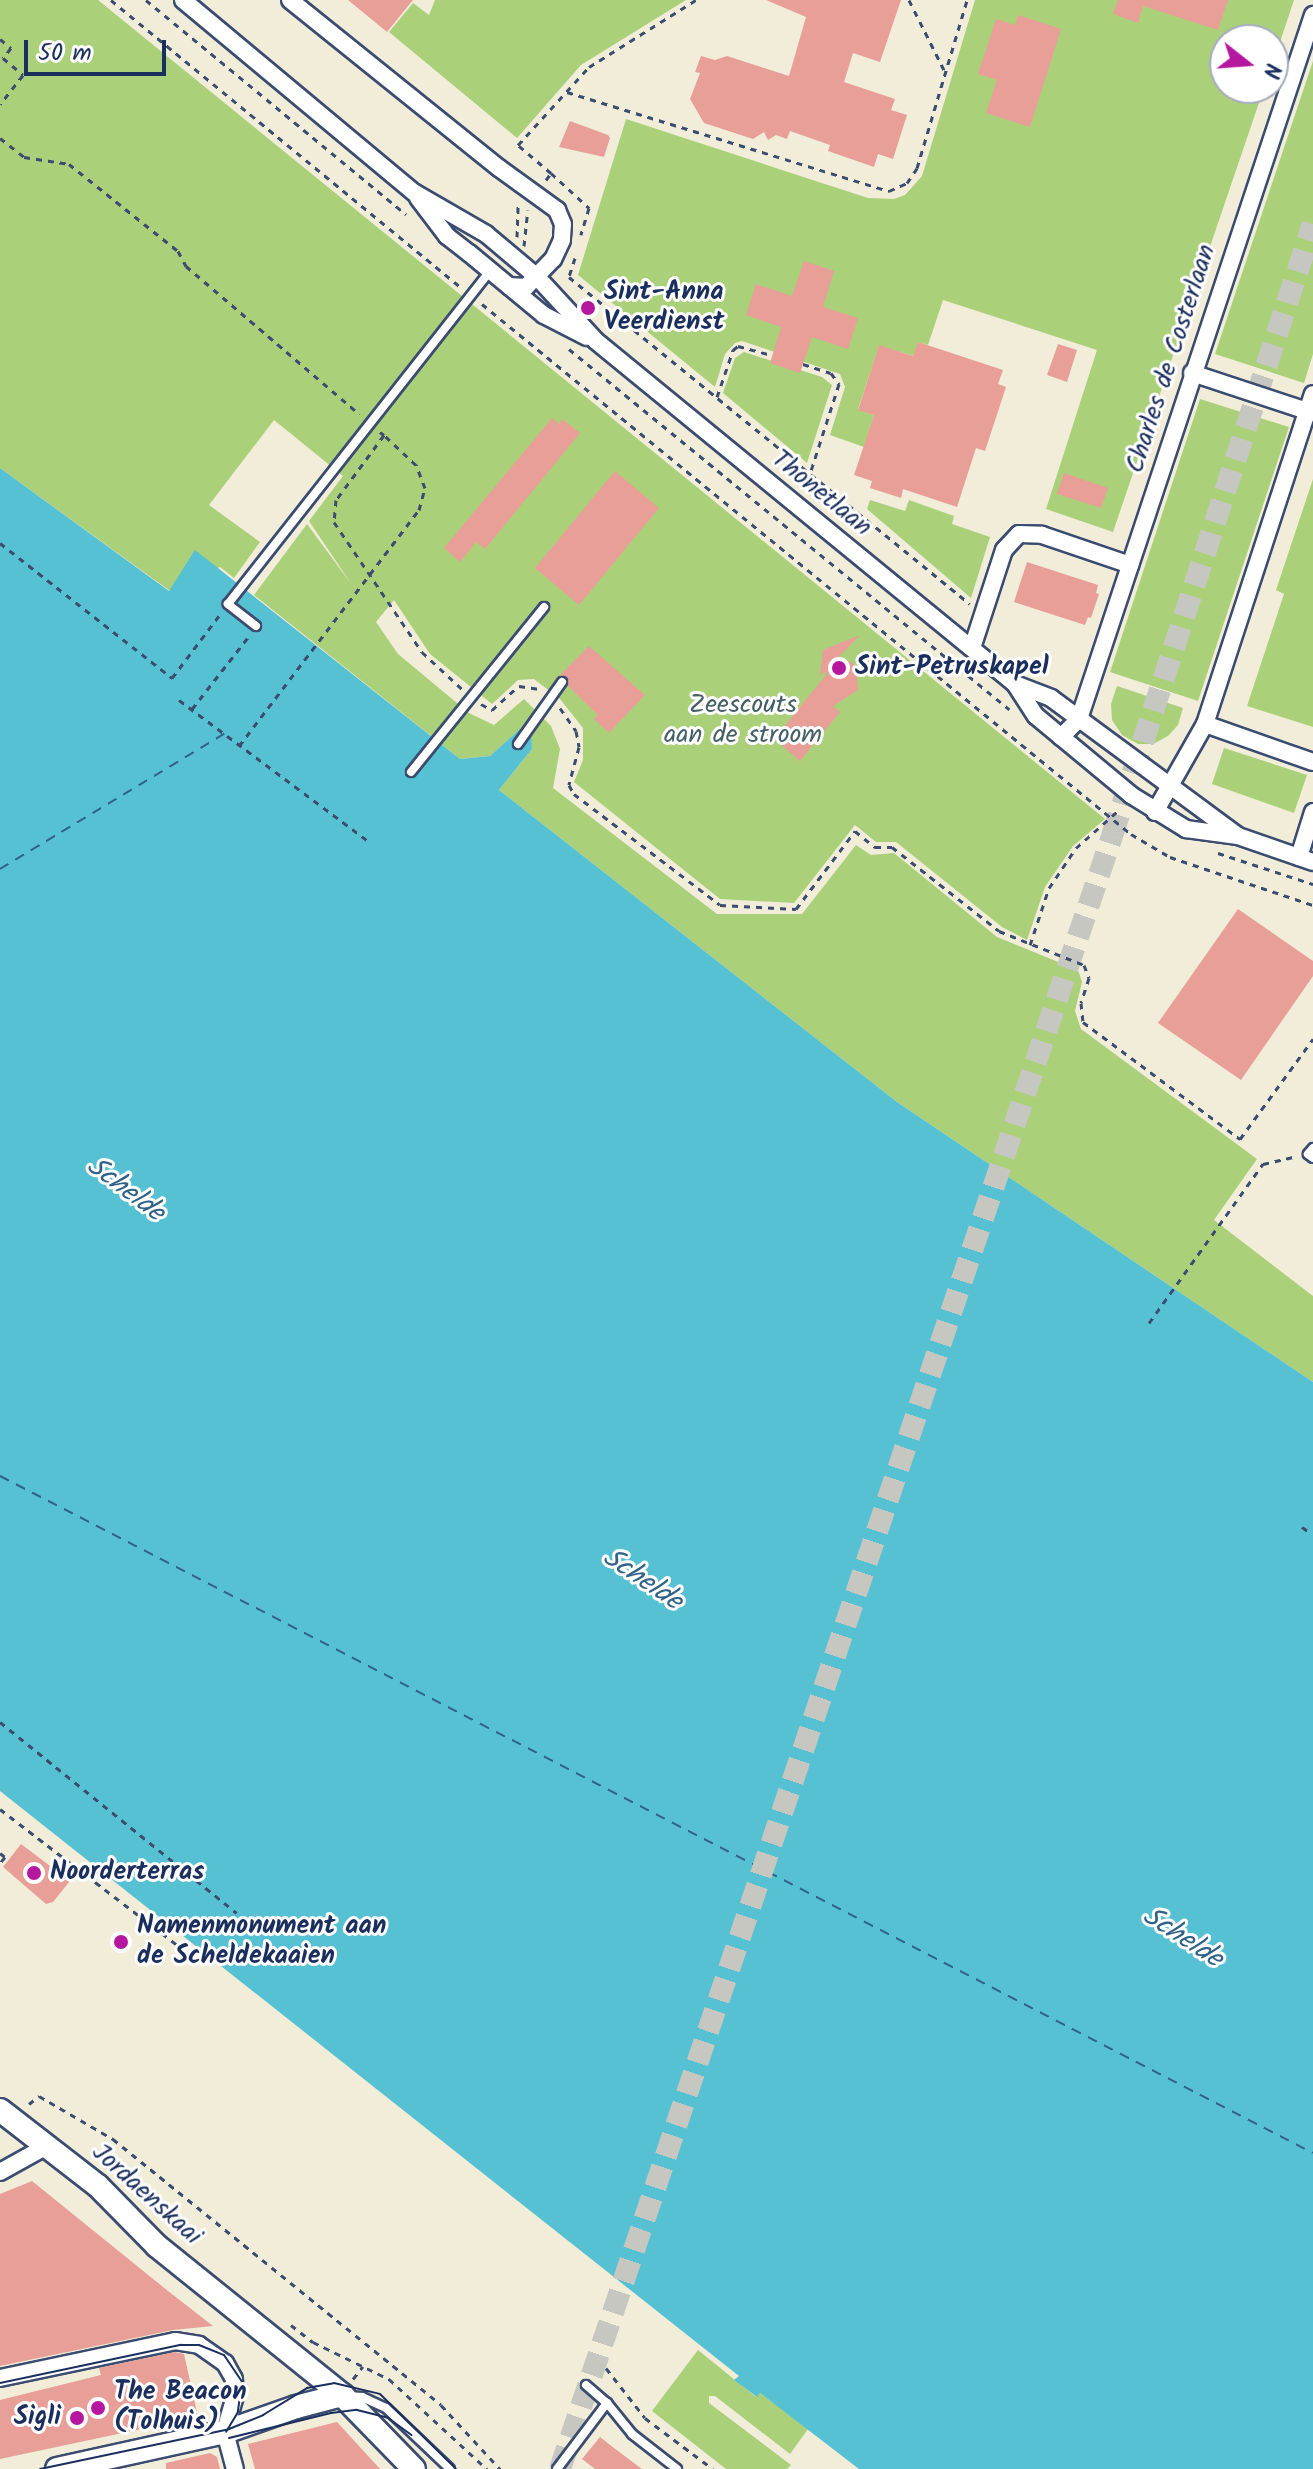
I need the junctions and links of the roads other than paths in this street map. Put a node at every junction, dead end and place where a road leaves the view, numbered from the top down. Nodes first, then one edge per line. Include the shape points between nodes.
1 (290, 0) edge
2 (195, 4) edge
3 (1313, 15) edge
4 (415, 193) junction
5 (537, 277) junction
6 (500, 278) junction
7 (596, 341) junction
8 (1192, 373) junction
9 (1313, 394) edge
10 (1310, 412) edge
11 (1130, 565) junction
12 (544, 607) dead end
13 (256, 626) road end
14 (972, 648) junction
15 (562, 682) dead end
16 (1015, 684) junction
17 (1079, 719) junction
18 (1205, 724) junction
19 (1061, 737) junction
20 (518, 744) dead end
21 (1313, 762) edge
22 (411, 772) dead end
23 (1171, 788) junction
24 (1155, 812) junction
25 (1313, 812) edge
26 (1238, 836) junction
27 (1306, 859) edge
28 (6, 2114) edge
29 (47, 2146) junction
30 (0, 2172) edge
31 (0, 2378) edge
32 (586, 2385) dead end
33 (343, 2396) junction
34 (607, 2403) junction
35 (225, 2432) junction
36 (57, 2469) edge
37 (235, 2469) edge
38 (414, 2469) edge
39 (450, 2469) edge
40 (557, 2469) edge
41 (677, 2469) edge

1 - 5 street via 557,210 562,240
2 - 4 street, Thonetlaan
3 - 8 street, Charles de Costerlaan
4 - 5 street, Thonetlaan via 462,217
4 - 6 street, Thonetlaan via 447,236
5 - 6 street via 526,287
5 - 7 street, Thonetlaan
6 - 7 street, Thonetlaan via 544,315
6 - 13 lane via 471,295 228,604
7 - 14 street, Thonetlaan
8 - 10 street
8 - 11 street, Charles de Costerlaan
9 - 10 street
10 - 18 street
11 - 14 street via 1042,535 1019,534 1004,550
11 - 17 street, Charles de Costerlaan
12 - 22 lane
14 - 16 street, Thonetlaan
15 - 20 lane
16 - 17 street, Thonetlaan via 1051,698
16 - 19 street, Thonetlaan via 1036,716
17 - 19 street
17 - 23 street, Thonetlaan
18 - 21 street
18 - 23 street
19 - 24 street, Thonetlaan
23 - 24 street
23 - 26 street, Thonetlaan
24 - 26 street, Thonetlaan via 1201,833
25 - 27 street
26 - 27 street, Thonetlaan
28 - 29 street, Jordaenskaai
29 - 30 street
29 - 33 street, Jordaenskaai via 98,2186 157,2246
31 - 35 street via 175,2341 193,2343 219,2357 234,2379
32 - 34 lane
33 - 35 street
33 - 38 street, Jordaenskaai
33 - 39 lane via 353,2394 386,2408
34 - 40 lane
34 - 41 lane via 632,2434
35 - 36 street
35 - 37 street

